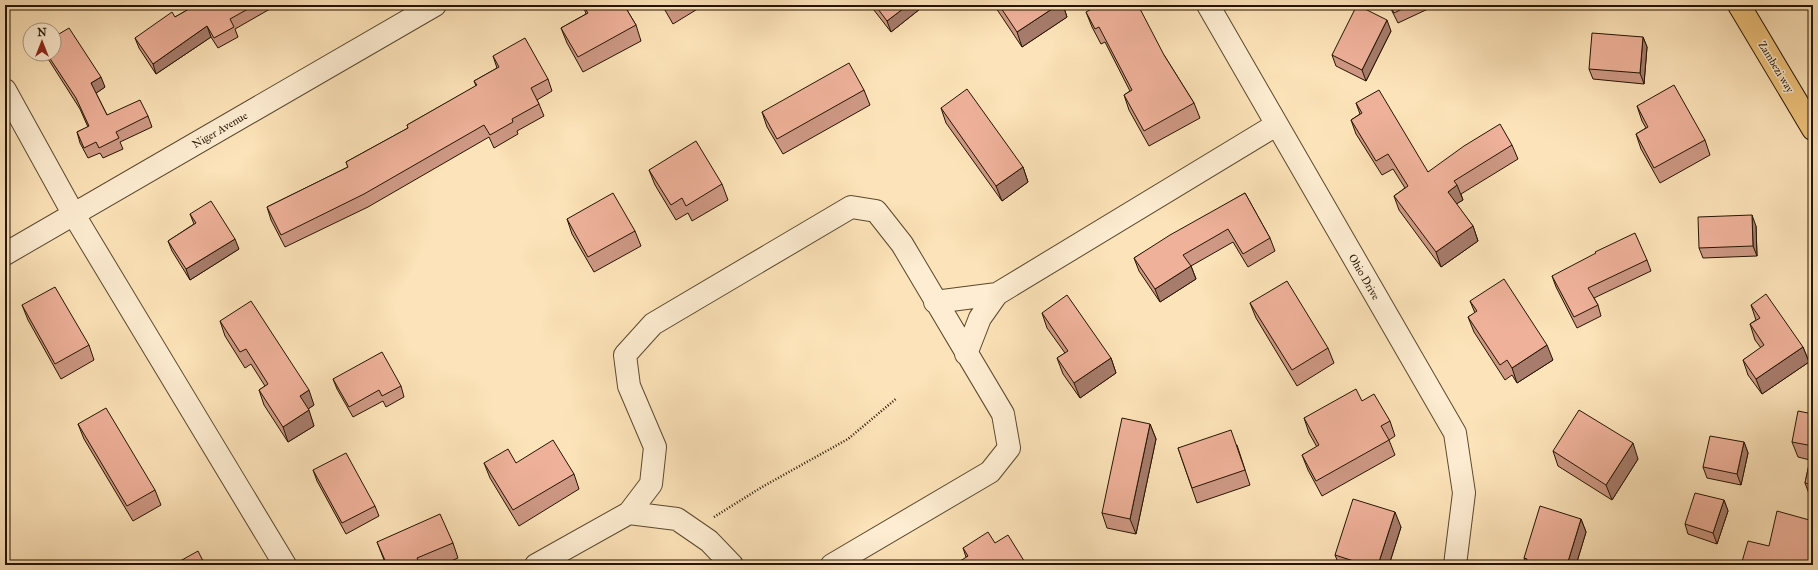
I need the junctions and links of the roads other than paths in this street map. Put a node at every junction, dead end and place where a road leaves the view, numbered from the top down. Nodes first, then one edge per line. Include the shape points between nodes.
1 (435, 5) edge
2 (1208, 5) edge
3 (1739, 5) edge
4 (5, 90) edge
5 (1276, 126) junction
6 (1813, 130) edge
7 (74, 215) junction
8 (5, 254) edge
9 (997, 294) junction
10 (936, 302) junction
11 (966, 354) junction
12 (629, 513) junction
13 (285, 565) edge
14 (536, 565) edge
15 (732, 565) edge
16 (832, 565) edge
17 (1455, 565) edge

1 - 7 street, Niger Avenue
2 - 5 street, Ohio Drive
3 - 6 main road, Zambezi way
4 - 7 street
5 - 9 street
5 - 17 street, Ohio Drive via 1455,433 1464,493
7 - 8 street, Niger Avenue
7 - 13 street
9 - 10 street
9 - 11 street via 980,318
10 - 11 street
10 - 12 street via 902,244 876,211 851,207 653,324 625,354 629,386 655,447 651,484
11 - 16 street via 1003,414 1009,448 990,472
12 - 14 street
12 - 15 street via 676,519 709,540

